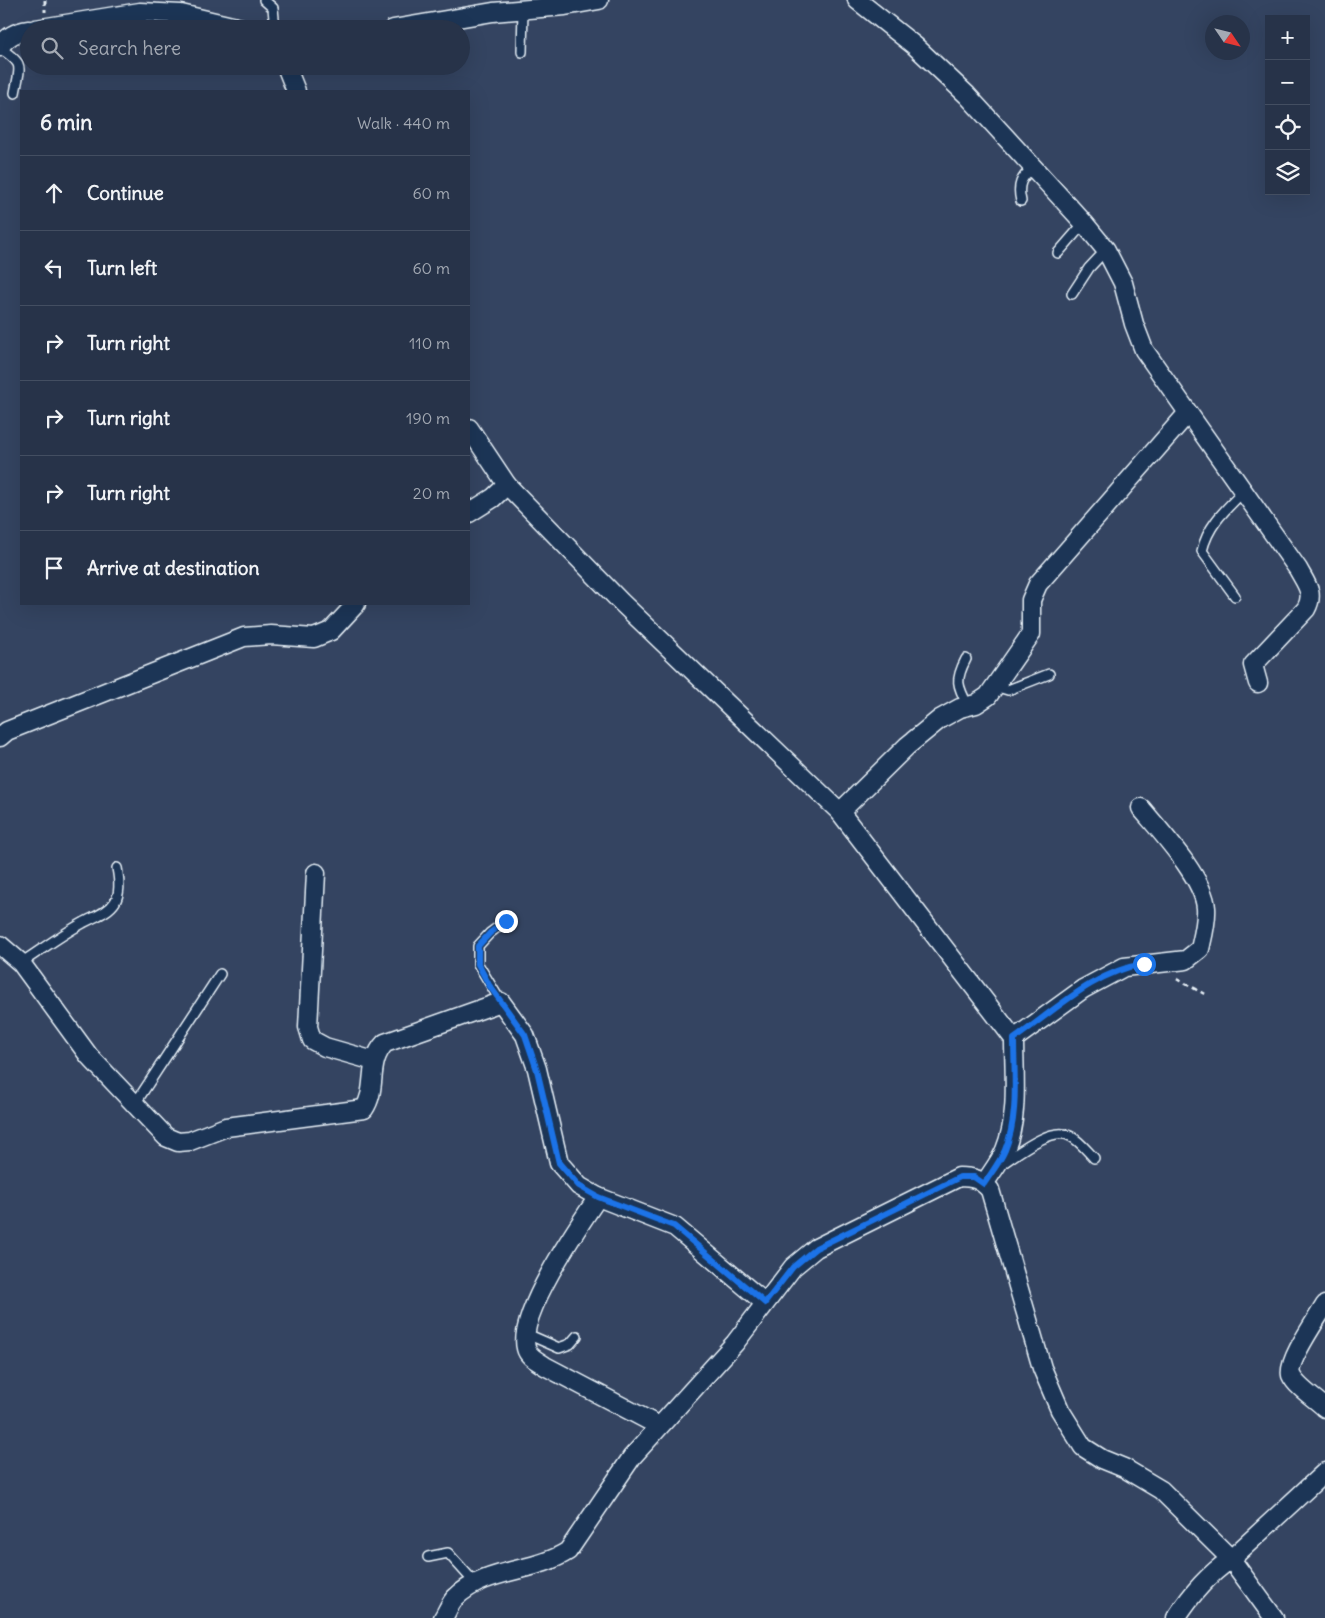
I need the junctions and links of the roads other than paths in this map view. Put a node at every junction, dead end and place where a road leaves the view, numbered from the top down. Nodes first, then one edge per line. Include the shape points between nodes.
1 (264, 0) edge
2 (600, 0) edge
3 (857, 0) edge
4 (564, 3) edge
5 (523, 10) junction
6 (91, 20) edge
7 (207, 20) edge
8 (274, 20) edge
9 (455, 20) edge
10 (20, 32) edge
11 (0, 47) edge
12 (522, 52) dead end
13 (290, 75) edge
14 (296, 90) edge
15 (15, 93) dead end
16 (1032, 167) junction
17 (1021, 201) dead end
18 (1084, 223) junction
19 (1106, 250) junction
20 (1058, 252) dead end
21 (1072, 294) dead end
22 (1187, 414) junction
23 (470, 430) edge
24 (507, 485) junction
25 (1243, 492) junction
26 (470, 512) edge
27 (1235, 596) dead end
28 (355, 605) edge
29 (966, 659) dead end
30 (1049, 674) dead end
31 (1258, 683) dead end
32 (995, 686) junction
33 (968, 706) junction
34 (0, 737) edge
35 (1141, 808) dead end
36 (840, 812) junction
37 (117, 868) dead end
38 (316, 873) dead end
39 (506, 921) dead end
40 (0, 945) edge
41 (21, 963) junction
42 (220, 974) dead end
43 (501, 1002) junction
44 (1014, 1039) junction
45 (374, 1061) junction
46 (135, 1104) junction
47 (1094, 1158) dead end
48 (989, 1176) junction
49 (598, 1197) junction
50 (765, 1303) junction
51 (1325, 1305) edge
52 (527, 1334) junction
53 (577, 1336) dead end
54 (1325, 1408) edge
55 (659, 1426) junction
56 (1325, 1472) edge
57 (428, 1557) dead end
58 (1231, 1560) junction
59 (475, 1583) junction
60 (443, 1618) edge
61 (1176, 1618) edge
62 (1274, 1618) edge

1 - 8 lane via 273,8
2 - 4 street
3 - 16 street via 915,46 967,96
4 - 5 street
5 - 9 street
5 - 12 lane
6 - 7 street via 140,12 181,14
10 - 11 street via 6,39
11 - 15 lane via 20,65
13 - 14 street
16 - 17 lane via 1021,177 1018,185
16 - 18 street
18 - 19 street
18 - 20 lane
19 - 21 lane
19 - 22 street via 1123,283 1144,350
22 - 25 street
22 - 32 street via 1038,584 1031,600 1031,634
23 - 24 street
24 - 26 street
24 - 36 street via 621,602
25 - 27 lane via 1217,519 1206,536 1202,551
25 - 31 street via 1312,594 1306,609 1253,665
28 - 34 street via 331,631 314,638 244,637 7,730
29 - 33 lane via 958,680
30 - 32 lane via 1008,690
32 - 33 street via 988,696
33 - 36 street via 940,719 907,746
35 - 44 street via 1172,844 1194,877 1206,906 1200,950 1186,960 1124,967 1083,989
36 - 44 street
37 - 41 lane via 120,879 118,894 106,911
38 - 45 street via 308,1027 312,1040
39 - 43 lane via 478,946 478,964
40 - 41 street
41 - 46 street via 89,1056
42 - 46 lane
43 - 45 street via 385,1043 377,1051
43 - 49 street via 525,1035 559,1163 579,1186
44 - 48 street via 1012,1124 1005,1150
45 - 46 street via 369,1102 364,1109 226,1126 190,1141 178,1142 166,1136
47 - 48 lane via 1070,1136 1059,1133 1038,1140
48 - 50 street via 960,1177 816,1248 793,1267
48 - 58 street via 1042,1368 1060,1410 1083,1447 1161,1490
49 - 50 street via 674,1226
49 - 52 street via 567,1241 536,1303
50 - 55 street via 735,1343
51 - 54 street via 1291,1364 1297,1383
52 - 53 lane via 559,1348 570,1344
52 - 55 street via 525,1346 528,1354 545,1366
55 - 59 street via 632,1457 568,1551 554,1560
56 - 58 street
57 - 59 lane via 448,1553
58 - 61 street via 1216,1569
58 - 62 street
59 - 60 street via 454,1599

